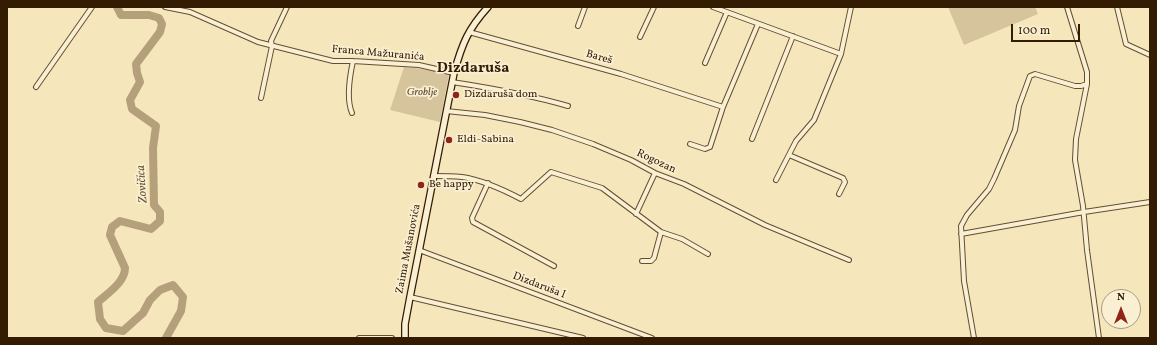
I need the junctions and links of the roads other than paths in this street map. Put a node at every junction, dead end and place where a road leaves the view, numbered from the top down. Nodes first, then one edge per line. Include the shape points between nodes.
1 (92, 7) edge
2 (165, 7) edge
3 (287, 7) edge
4 (488, 7) edge
5 (586, 7) edge
6 (654, 7) edge
7 (714, 7) edge
8 (851, 7) edge
9 (1067, 7) edge
10 (1117, 7) edge
11 (185, 9) edge
12 (727, 12) junction
13 (758, 24) junction
14 (578, 26) dead end
15 (469, 32) junction
16 (793, 36) junction
17 (640, 37) dead end
18 (272, 46) junction
19 (841, 54) junction
20 (1150, 55) edge
21 (353, 61) junction
22 (705, 63) dead end
23 (454, 73) junction
24 (452, 82) junction
25 (1087, 84) junction
26 (36, 88) dead end
27 (261, 98) dead end
28 (568, 106) dead end
29 (723, 107) junction
30 (446, 111) junction
31 (352, 113) dead end
32 (752, 139) dead end
33 (690, 144) dead end
34 (789, 155) junction
35 (655, 173) junction
36 (433, 176) junction
37 (776, 180) dead end
38 (488, 183) junction
39 (839, 194) dead end
40 (1150, 202) edge
41 (1084, 212) junction
42 (636, 214) junction
43 (661, 232) junction
44 (961, 234) junction
45 (419, 250) junction
46 (708, 254) dead end
47 (849, 260) dead end
48 (642, 261) dead end
49 (554, 266) dead end
50 (410, 297) junction
51 (359, 338) edge
52 (392, 338) edge
53 (405, 338) edge
54 (583, 338) edge
55 (652, 338) edge
56 (974, 338) edge
57 (1099, 338) edge

1 - 26 street
2 - 11 street, Franca Mažuranića
3 - 18 street via 271,41
4 - 15 street, Zaima Mušanovića
5 - 14 street
6 - 17 street
7 - 12 street
8 - 19 street
9 - 25 street via 1087,72
10 - 20 street via 1126,44
11 - 18 street, Franca Mažuranića
12 - 13 street
12 - 22 street
13 - 16 street
13 - 29 street
15 - 23 street, Zaima Mušanovića
15 - 29 street, Bareš via 622,74
16 - 19 street
16 - 32 street
18 - 21 street, Franca Mažuranića via 333,61
18 - 27 street
19 - 34 street via 814,120 796,141
21 - 23 street, Franca Mažuranića via 419,65
21 - 31 street via 350,76
23 - 24 street, Zaima Mušanovića
24 - 28 street via 509,91
24 - 30 street, Zaima Mušanovića
25 - 41 street via 1075,146
25 - 44 street via 1075,86 1035,74 1030,76 1019,106 1011,140 989,189 961,226
29 - 33 street via 710,147 705,149
30 - 35 street, Rogozan via 485,115 552,130 593,144
30 - 36 street, Zaima Mušanovića
34 - 37 street
34 - 39 street via 843,178 845,182
35 - 42 street
35 - 47 street, Rogozan via 684,184 765,225
36 - 38 street via 462,177
36 - 45 street, Zaima Mušanovića
38 - 42 street via 521,199 550,172 602,188
38 - 49 street via 472,218 473,222
40 - 41 street
41 - 44 street
41 - 57 street
42 - 43 street
43 - 46 street via 682,239
43 - 48 street via 654,258 651,261
44 - 56 street via 964,281
45 - 50 street, Zaima Mušanovića
45 - 55 street, Dizdaruša I
50 - 53 street, Zaima Mušanovića
50 - 54 street
51 - 52 street

